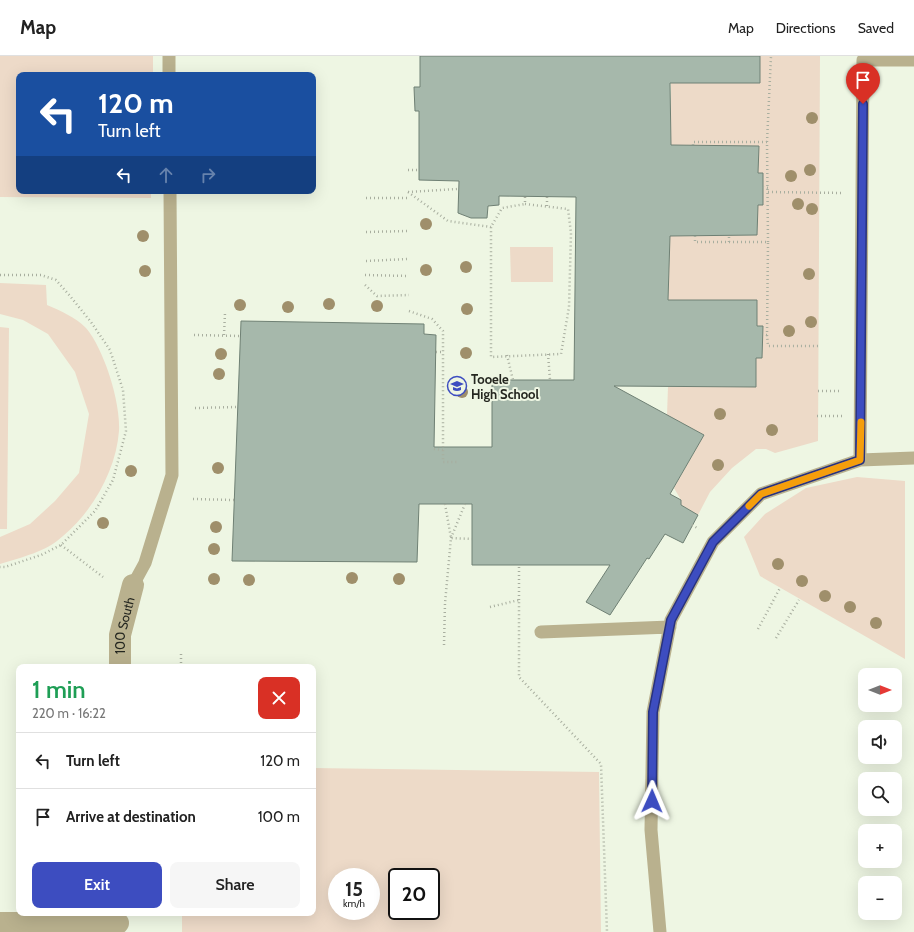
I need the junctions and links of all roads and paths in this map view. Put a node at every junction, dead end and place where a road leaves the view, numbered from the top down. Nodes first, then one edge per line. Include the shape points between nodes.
1 (168, 56) edge
2 (771, 56) edge
3 (914, 60) edge
4 (169, 72) edge
5 (767, 142) junction
6 (693, 145) dead end
7 (408, 170) dead end
8 (418, 170) dead end
9 (763, 187) dead end
10 (768, 188) junction
11 (458, 189) dead end
12 (768, 192) junction
13 (822, 193) dead end
14 (170, 194) edge
15 (525, 197) dead end
16 (547, 197) dead end
17 (366, 198) dead end
18 (408, 198) dead end
19 (525, 204) junction
20 (547, 206) junction
21 (491, 227) junction
22 (408, 231) dead end
23 (366, 232) dead end
24 (729, 235) dead end
25 (694, 236) dead end
26 (729, 242) junction
27 (768, 242) junction
28 (408, 260) dead end
29 (366, 261) dead end
30 (0, 275) edge
31 (365, 275) dead end
32 (408, 276) dead end
33 (365, 285) dead end
34 (409, 295) dead end
35 (409, 311) dead end
36 (225, 313) dead end
37 (194, 335) dead end
38 (224, 335) junction
39 (763, 335) dead end
40 (767, 335) junction
41 (240, 336) dead end
42 (819, 346) dead end
43 (436, 352) dead end
44 (443, 352) junction
45 (548, 354) junction
46 (507, 355) junction
47 (513, 380) dead end
48 (550, 380) dead end
49 (237, 407) dead end
50 (195, 408) dead end
51 (817, 416) dead end
52 (861, 416) junction
53 (434, 449) dead end
54 (443, 450) junction
55 (914, 458) edge
56 (860, 460) junction
57 (458, 462) dead end
58 (193, 499) dead end
59 (234, 500) dead end
60 (445, 504) dead end
61 (465, 504) dead end
62 (692, 525) dead end
63 (701, 530) dead end
64 (451, 538) junction
65 (472, 539) dead end
66 (61, 545) junction
67 (519, 565) dead end
68 (0, 567) edge
69 (103, 577) dead end
70 (133, 585) joint
71 (780, 588) dead end
72 (519, 600) junction
73 (799, 600) dead end
74 (490, 607) dead end
75 (670, 627) junction
76 (758, 629) dead end
77 (541, 632) dead end
78 (776, 638) dead end
79 (444, 645) dead end
80 (181, 654) dead end
81 (120, 664) edge
82 (181, 664) edge
83 (0, 923) edge
84 (118, 923) edge
85 (606, 932) edge
86 (660, 932) edge

1 - 4 lane
2 - 5 path
3 - 52 lane via 863,60
5 - 6 path via 693,142
5 - 10 path
7 - 8 path
9 - 10 path
10 - 12 path
11 - 21 path via 408,192 448,221
12 - 13 path
12 - 27 path
14 - 70 lane via 172,475 145,563
15 - 19 path
16 - 20 path
17 - 18 path
19 - 20 path
19 - 21 path via 502,208
20 - 45 path via 568,209 571,233 569,307 561,354
21 - 46 path via 491,357
22 - 23 path
24 - 26 path
25 - 26 path via 694,242
26 - 27 path
27 - 40 path
28 - 29 path
30 - 66 path via 41,275 56,280 91,322 110,350 123,390 126,431 113,480 95,511
31 - 32 path
33 - 34 path via 377,296
35 - 44 path via 432,319 443,331
36 - 38 path
37 - 38 path
38 - 41 path
39 - 40 path
40 - 42 path via 768,346
43 - 44 path
44 - 54 path
45 - 46 path
45 - 48 path
46 - 47 path
49 - 50 path
51 - 52 path
52 - 56 lane
53 - 54 path
54 - 57 path via 443,462
55 - 56 lane
56 - 75 lane via 761,494 713,542 671,620
58 - 59 path
60 - 64 path
61 - 64 path
62 - 63 path
64 - 65 path
64 - 79 path
66 - 68 path via 41,556
66 - 69 path
67 - 72 path
70 - 81 street, 100 South via 120,635
71 - 76 path
72 - 74 path
72 - 85 path via 520,677 601,764
73 - 78 path
75 - 77 lane
75 - 86 lane via 653,712 651,830
80 - 82 path
83 - 84 street

